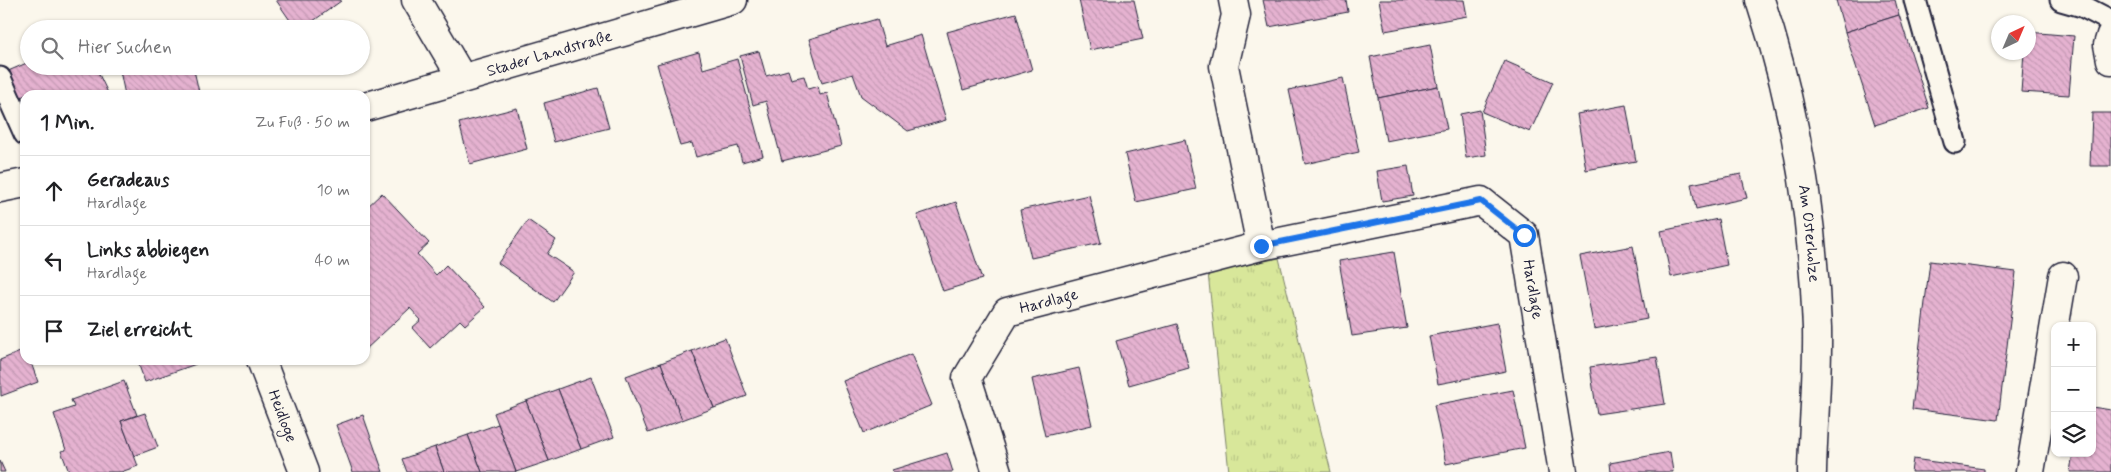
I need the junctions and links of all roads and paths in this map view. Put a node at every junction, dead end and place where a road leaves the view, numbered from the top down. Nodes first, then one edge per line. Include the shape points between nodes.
1 (416, 0) edge
2 (733, 0) edge
3 (1233, 0) edge
4 (1760, 0) edge
5 (1915, 0) edge
6 (2061, 0) edge
7 (2111, 21) edge
8 (2111, 35) edge
9 (2111, 60) edge
10 (0, 78) edge
11 (462, 78) junction
12 (370, 105) edge
13 (20, 123) edge
14 (1955, 142) dead end
15 (20, 184) edge
16 (0, 188) edge
17 (1261, 246) junction
18 (2063, 276) dead end
19 (263, 365) edge
20 (304, 472) edge
21 (997, 472) edge
22 (1564, 472) edge
23 (1812, 472) edge
24 (2030, 472) edge

1 - 11 street
2 - 11 street, Stader Landstraße
3 - 17 street via 1236,15 1224,66
4 - 23 street, Am Osterholze via 1774,41 1792,119 1809,228 1817,329
5 - 14 lane
6 - 7 lane via 2082,6
8 - 9 street via 2108,45
10 - 13 lane
11 - 12 street, Stader Landstraße
15 - 16 street
17 - 21 street, Hardlage via 1007,312 966,378
17 - 22 street, Hardlage via 1481,201 1524,235
18 - 24 street
19 - 20 street, Heidloge

